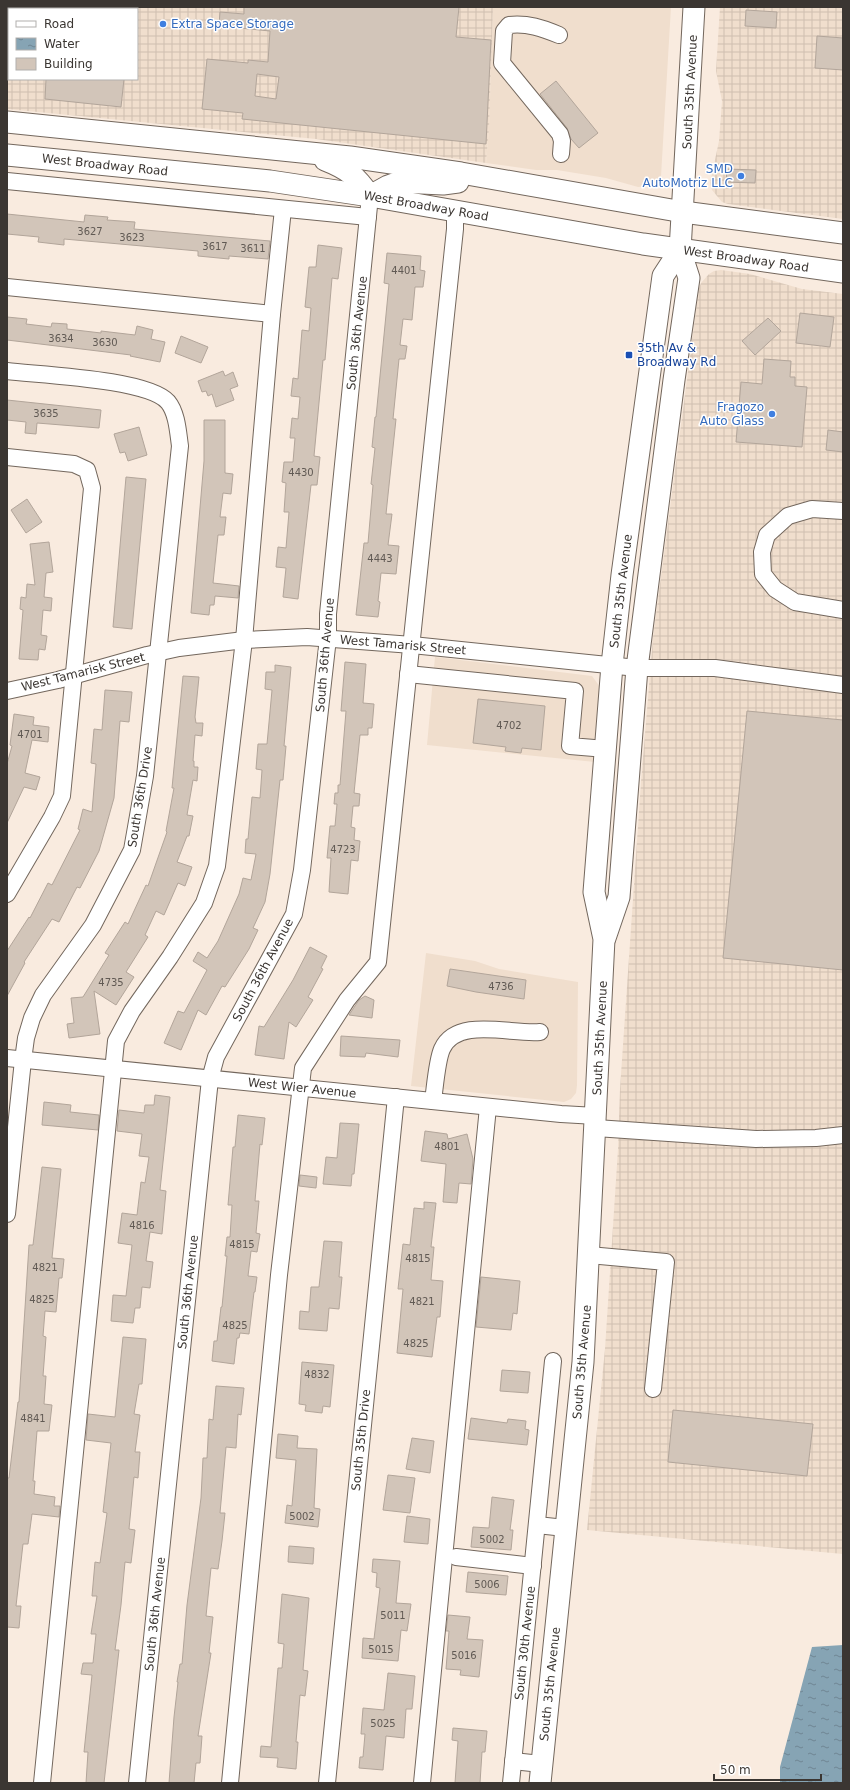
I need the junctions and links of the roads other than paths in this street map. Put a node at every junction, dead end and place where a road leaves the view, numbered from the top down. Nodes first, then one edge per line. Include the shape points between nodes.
1 (694, 7) edge
2 (559, 35) dead end
3 (7, 122) edge
4 (172, 139) junction
5 (306, 152) junction
6 (561, 154) dead end
7 (7, 155) edge
8 (170, 171) junction
9 (483, 177) junction
10 (7, 181) edge
11 (370, 196) junction
12 (283, 208) junction
13 (456, 211) junction
14 (683, 212) junction
15 (368, 218) junction
16 (843, 233) edge
17 (680, 250) junction
18 (843, 272) edge
19 (7, 288) edge
20 (272, 314) junction
21 (7, 372) edge
22 (7, 457) edge
23 (843, 511) edge
24 (843, 610) edge
25 (328, 638) junction
26 (244, 640) junction
27 (412, 645) junction
28 (159, 653) junction
29 (612, 665) junction
30 (637, 668) junction
31 (408, 674) junction
32 (74, 676) junction
33 (843, 686) edge
34 (7, 691) edge
35 (606, 749) junction
36 (7, 894) edge
37 (604, 939) junction
38 (540, 1032) dead end
39 (15, 1059) edge
40 (113, 1069) junction
41 (210, 1078) junction
42 (301, 1088) junction
43 (396, 1097) junction
44 (433, 1101) junction
45 (488, 1107) junction
46 (596, 1122) junction
47 (843, 1135) edge
48 (7, 1214) edge
49 (590, 1255) junction
50 (553, 1361) dead end
51 (653, 1389) dead end
52 (537, 1525) junction
53 (565, 1528) junction
54 (456, 1557) dead end
55 (533, 1566) junction
56 (514, 1761) junction
57 (541, 1774) edge
58 (42, 1783) edge
59 (138, 1783) edge
60 (230, 1783) edge
61 (327, 1783) edge
62 (422, 1783) edge
63 (511, 1783) edge

1 - 14 main road, South 35th Avenue
2 - 6 street via 537,26 509,25 504,30 502,63 560,134
3 - 4 main road
4 - 5 main road
4 - 8 main road
5 - 9 main road
5 - 11 main road via 348,171 357,178
7 - 8 main road, West Broadway Road
8 - 11 main road, West Broadway Road via 270,181
9 - 11 main road via 443,184 399,182
9 - 14 main road
10 - 12 street, West Broadway Road
11 - 13 main road, West Broadway Road
11 - 15 street, South 36th Avenue
12 - 15 street, West Broadway Road
12 - 20 street
13 - 17 main road, West Broadway Road
13 - 27 street
14 - 16 main road
14 - 17 main road, South 35th Avenue
15 - 25 street, South 36th Avenue via 328,614
17 - 18 main road, West Broadway Road
17 - 29 main road, South 35th Avenue via 663,276
17 - 30 main road, South 35th Avenue via 689,278
19 - 20 street
20 - 26 street
21 - 28 street, South 36th Drive via 137,386 167,402 174,414 180,446
22 - 32 street via 74,464 87,470 92,488
23 - 24 street via 812,509 788,516 766,535 762,552 763,574 775,589 795,602
25 - 26 street, West Tamarisk Street
25 - 27 street, West Tamarisk Street
25 - 41 street, South 36th Avenue via 302,870 294,914 216,1057
26 - 28 street, West Tamarisk Street
26 - 40 street via 217,866 204,903 132,1011 116,1041
27 - 29 street, West Tamarisk Street
27 - 31 street
28 - 32 street, West Tamarisk Street
28 - 39 street, South 36th Drive via 145,776 132,850 93,924 43,995
29 - 30 street, West Tamarisk Street
29 - 35 main road, South 35th Avenue
30 - 33 street, West Tamarisk Street via 715,668
30 - 37 main road, South 35th Avenue via 619,897
31 - 35 street via 575,691 570,746
31 - 42 street via 378,962 347,1000 303,1068
32 - 34 street, West Tamarisk Street
32 - 36 street via 62,796
35 - 37 main road, South 35th Avenue via 594,892
37 - 46 main road, South 35th Avenue
38 - 44 street via 467,1029 447,1040 441,1050
39 - 40 street, West Wier Avenue
39 - 48 street, South 36th Drive
40 - 41 street, West Wier Avenue
40 - 58 street
41 - 42 street, West Wier Avenue
41 - 59 street, South 36th Avenue
42 - 43 street, West Wier Avenue
42 - 60 street via 279,1275
43 - 44 street, West Wier Avenue
43 - 61 street, South 35th Drive
44 - 45 street, West Wier Avenue
45 - 46 street, West Wier Avenue
45 - 62 street
46 - 47 street, West Wier Avenue via 756,1139
46 - 49 main road, South 35th Avenue
49 - 51 street via 666,1262
49 - 53 main road, South 35th Avenue via 583,1362
50 - 52 street, South 30th Avenue
52 - 53 street
52 - 55 street, South 30th Avenue
53 - 57 main road, South 35th Avenue
54 - 55 street
55 - 56 street, South 30th Avenue
56 - 57 street
56 - 63 street, South 30th Avenue

